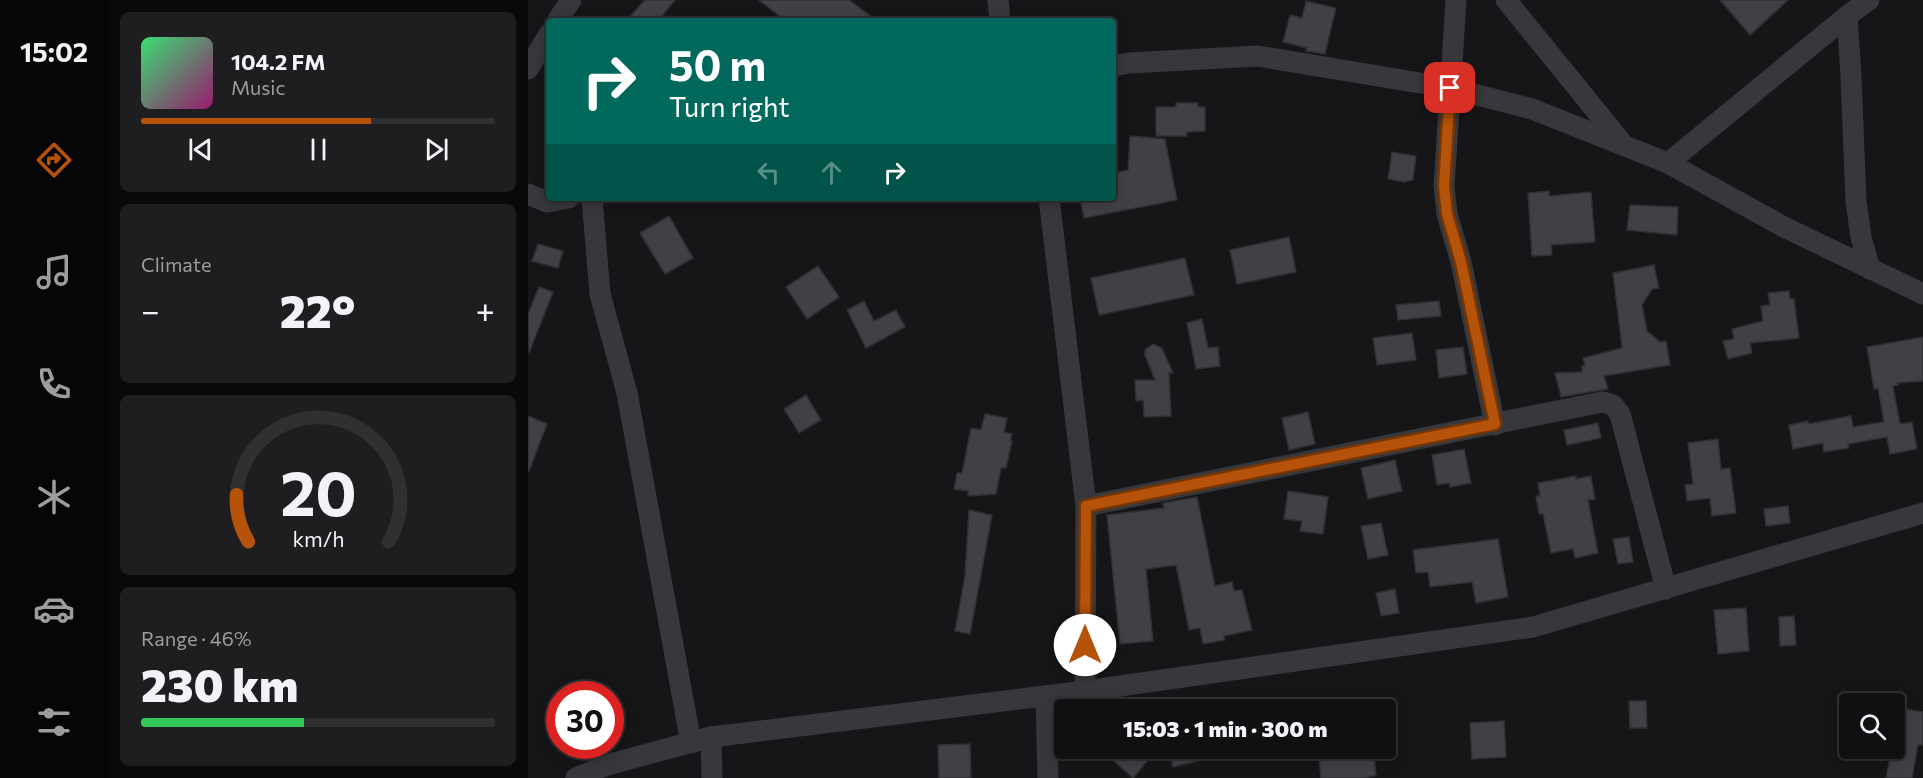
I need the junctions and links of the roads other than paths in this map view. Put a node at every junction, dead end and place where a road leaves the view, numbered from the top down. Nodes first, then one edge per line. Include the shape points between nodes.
1 (572, 0) edge
2 (998, 0) edge
3 (1456, 0) edge
4 (1506, 0) edge
5 (1869, 0) edge
6 (1847, 16) junction
7 (559, 18) edge
8 (1000, 18) edge
9 (546, 38) edge
10 (1116, 65) edge
11 (528, 69) edge
12 (1450, 88) junction
13 (1625, 147) junction
14 (1668, 163) junction
15 (528, 194) edge
16 (552, 201) edge
17 (592, 201) edge
18 (1049, 201) edge
19 (1870, 269) junction
20 (1923, 294) edge
21 (1495, 424) junction
22 (1086, 506) junction
23 (1923, 513) edge
24 (1666, 589) junction
25 (1085, 692) junction
26 (1046, 696) junction
27 (701, 740) junction
28 (576, 778) edge
29 (712, 778) edge
30 (1048, 778) edge

1 - 7 street
2 - 8 street
3 - 12 street
4 - 13 street
5 - 6 street
6 - 14 street
6 - 19 street via 1856,201
9 - 11 street
10 - 12 street via 1258,56
12 - 13 street via 1532,109
12 - 21 street via 1444,186 1447,214
13 - 14 street
14 - 19 street
15 - 16 street
17 - 27 street via 600,294 627,393
18 - 22 street
19 - 20 street
21 - 22 street
21 - 24 street via 1602,402 1612,405 1620,414
22 - 25 street
23 - 24 street
24 - 25 street via 1533,627
25 - 26 street
26 - 27 street
26 - 30 street
27 - 28 street via 607,765
27 - 29 street

